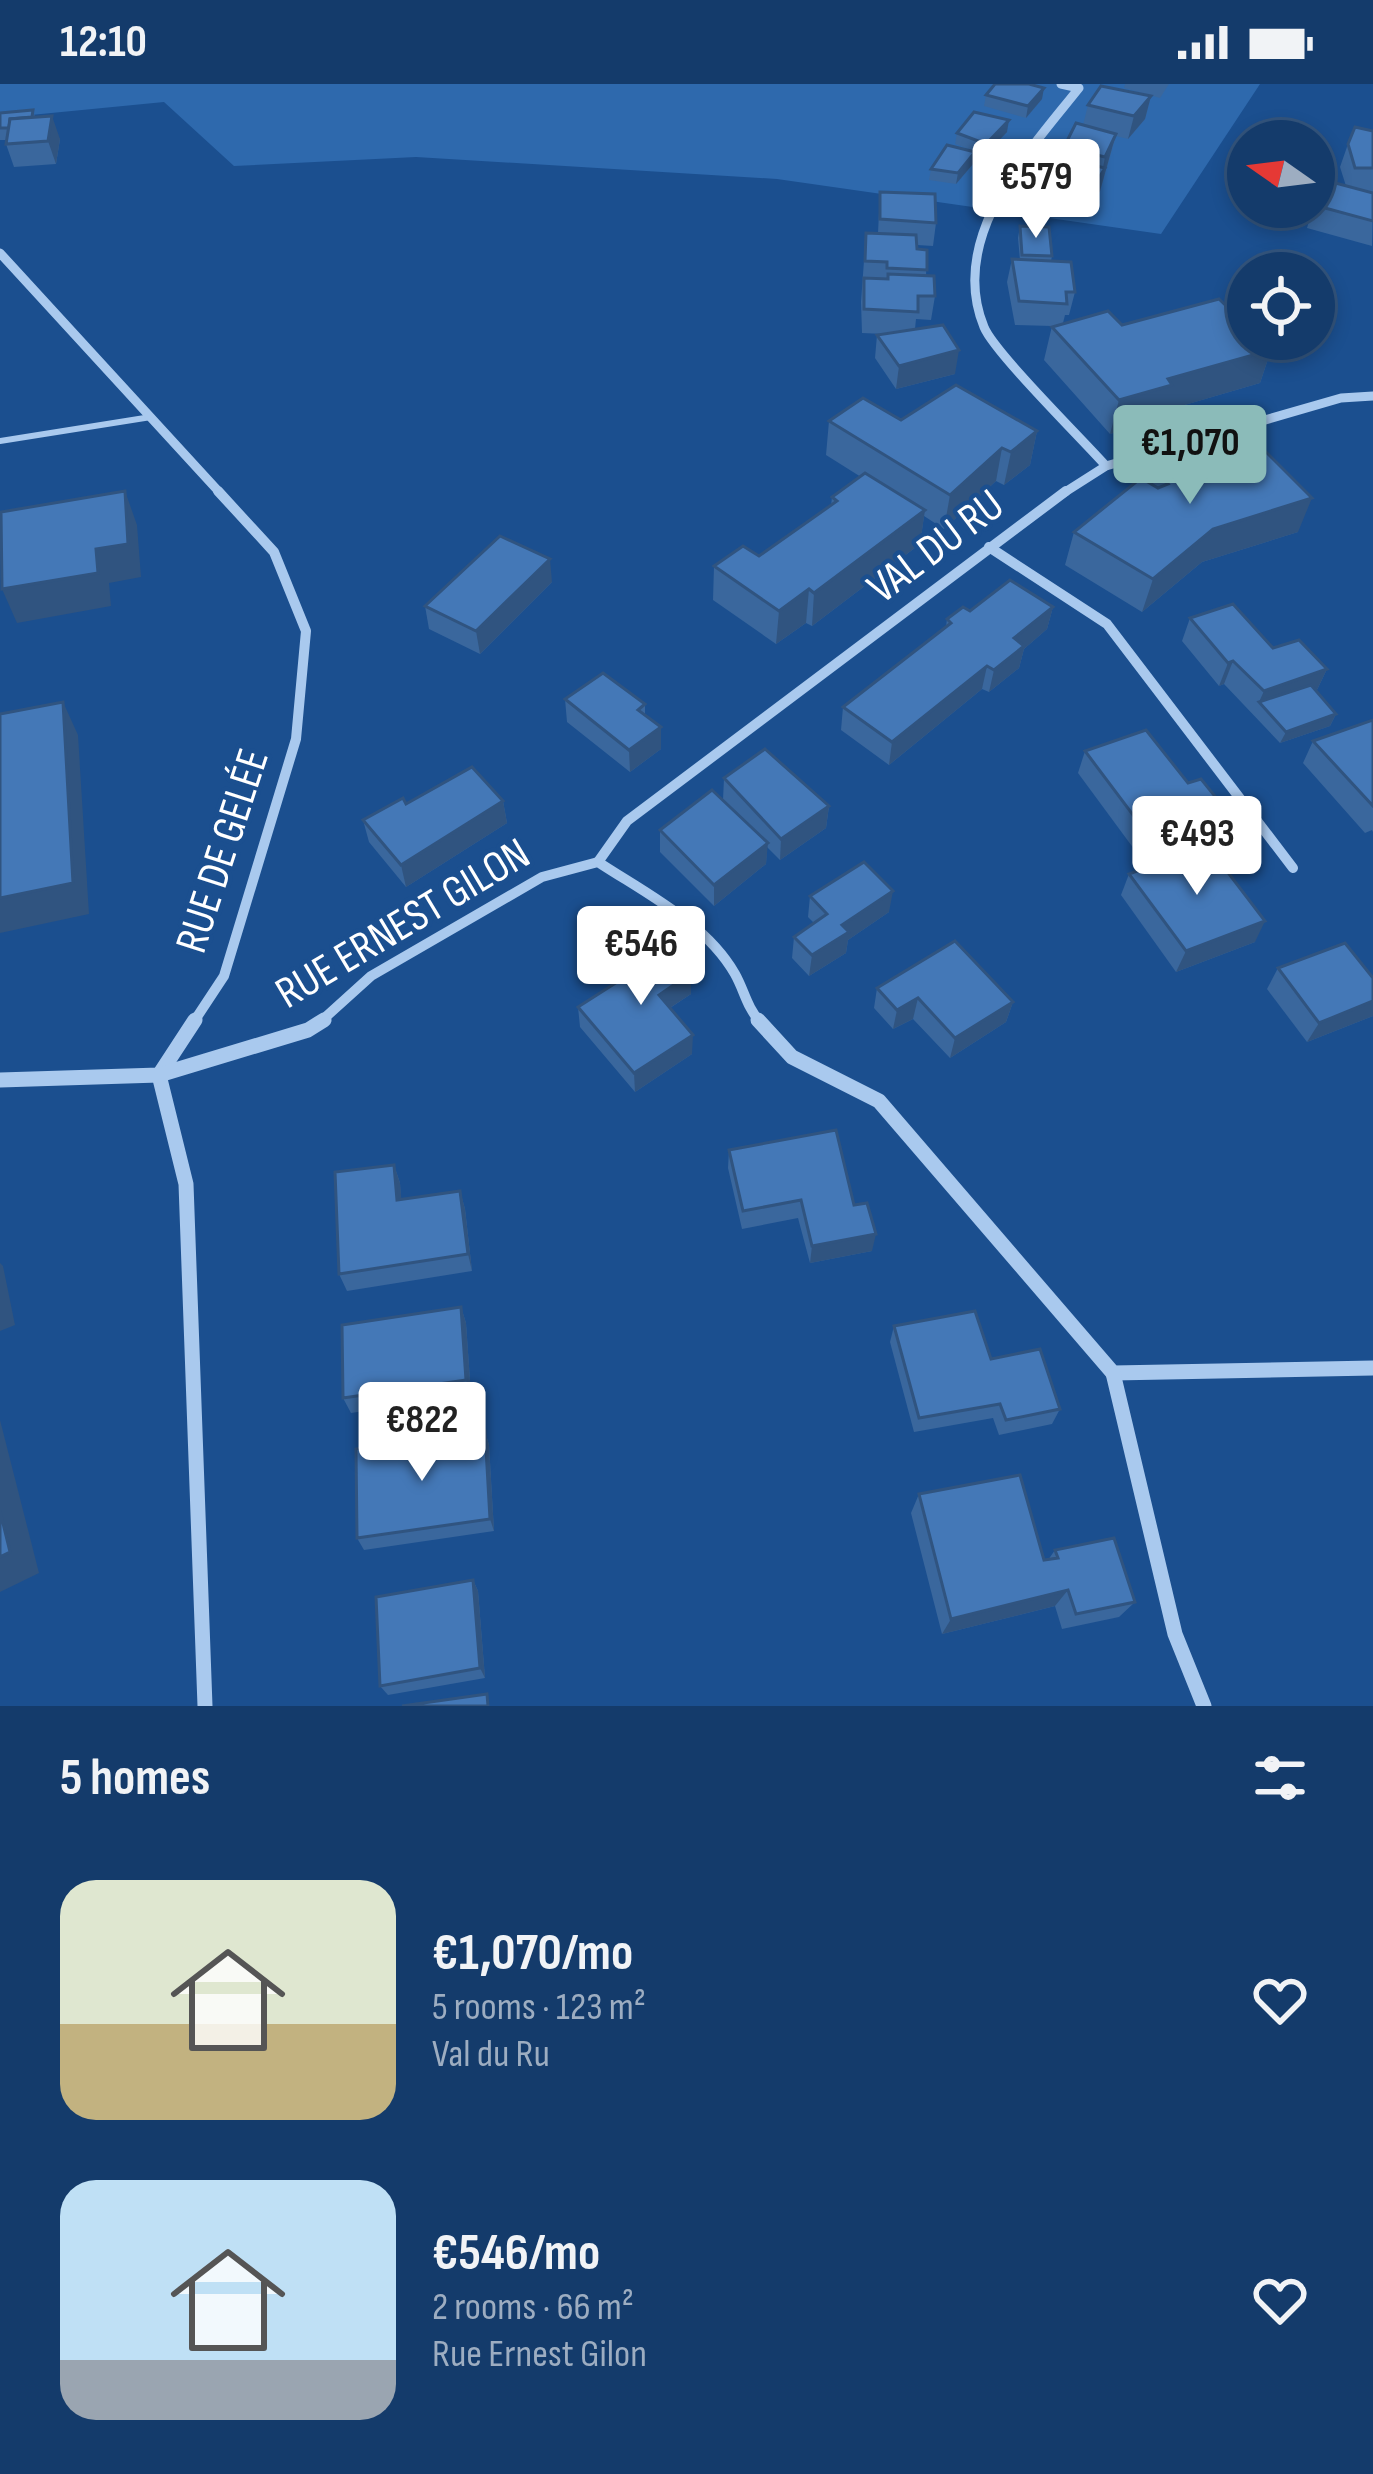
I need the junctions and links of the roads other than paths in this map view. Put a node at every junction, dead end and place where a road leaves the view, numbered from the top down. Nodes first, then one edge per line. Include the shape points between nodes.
1 (1061, 84) edge
2 (0, 253) edge
3 (8, 270) edge
4 (1373, 396) edge
5 (151, 417) junction
6 (0, 441) edge
7 (1106, 466) junction
8 (989, 547) junction
9 (598, 862) junction
10 (1293, 868) dead end
11 (159, 1076) junction
12 (0, 1081) edge
13 (1373, 1368) edge
14 (1114, 1373) junction
15 (205, 1706) edge
16 (1204, 1706) edge

1 - 7 street via 1079,88 990,203 977,305 984,328
2 - 3 street, RUE DE GELÉE
3 - 5 street, RUE DE GELÉE
4 - 7 street, VAL DU RU via 1341,398
5 - 6 lane
5 - 11 street, RUE DE GELÉE via 274,552 306,631 296,739 224,976
7 - 8 street, VAL DU RU
8 - 9 street, VAL DU RU via 627,821
8 - 10 street via 1107,624
9 - 11 street, RUE ERNEST GILON via 542,877 371,976 308,1030
9 - 14 street, RUE ERNEST GILON via 687,920 792,1058 879,1101
11 - 12 street, RUE ERNEST GILON
11 - 15 street via 186,1184
13 - 14 street
14 - 16 street, RUE ERNEST GILON via 1175,1634

